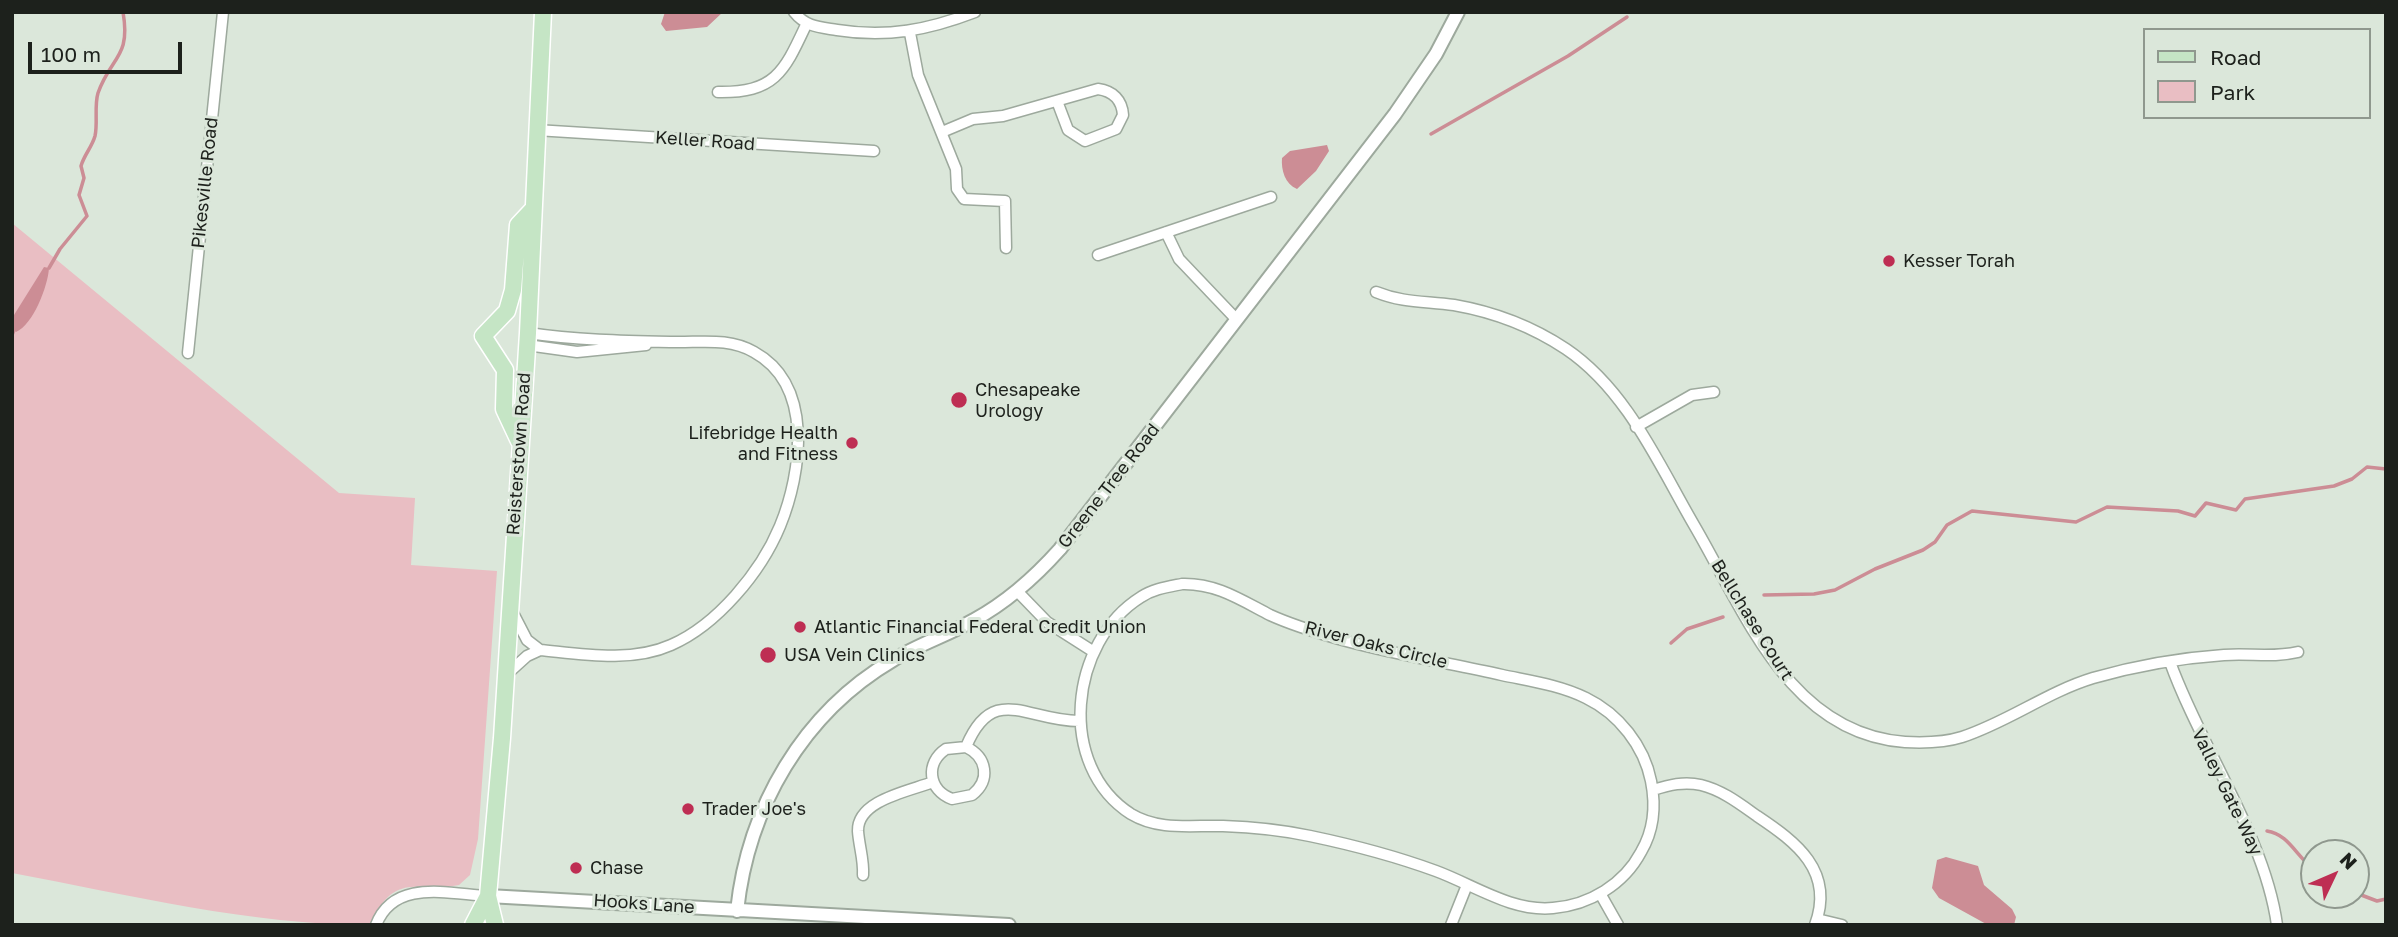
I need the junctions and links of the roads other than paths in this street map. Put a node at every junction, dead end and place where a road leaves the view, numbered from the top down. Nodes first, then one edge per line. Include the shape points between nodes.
1 (223, 12) edge
2 (543, 12) edge
3 (794, 12) edge
4 (975, 12) edge
5 (1458, 12) edge
6 (806, 25) junction
7 (910, 33) junction
8 (718, 92) dead end
9 (1057, 101) junction
10 (536, 131) junction
11 (942, 132) junction
12 (874, 151) dead end
13 (1271, 197) dead end
14 (533, 209) junction
15 (1166, 232) junction
16 (1006, 248) dead end
17 (1098, 255) dead end
18 (1376, 292) dead end
19 (1237, 320) junction
20 (527, 339) junction
21 (188, 353) dead end
22 (1714, 392) dead end
23 (1636, 427) junction
24 (520, 444) junction
25 (1017, 591) junction
26 (510, 608) junction
27 (540, 650) junction
28 (1094, 652) junction
29 (2298, 652) dead end
30 (2171, 662) junction
31 (506, 675) junction
32 (1079, 721) junction
33 (966, 747) junction
34 (933, 782) junction
35 (1653, 790) junction
36 (863, 876) dead end
37 (1467, 885) junction
38 (488, 895) junction
39 (1601, 895) junction
40 (737, 911) junction
41 (1816, 922) edge
42 (376, 925) edge
43 (473, 925) edge
44 (495, 925) edge
45 (1009, 925) edge
46 (1451, 925) edge
47 (1618, 925) edge
48 (1842, 925) edge
49 (2277, 925) edge

1 - 21 street, Pikesville Road
2 - 10 main road, Reisterstown Road
3 - 6 street
4 - 7 street
5 - 19 street, Greene Tree Road via 1405,100
6 - 7 street via 864,35
6 - 8 street via 786,65 772,81 755,90
7 - 11 street via 918,75
9 - 9 street via 1106,90 1120,101 1123,115 1116,129 1085,141 1068,130
9 - 11 street via 973,119
10 - 12 street, Keller Road
10 - 14 main road, Reisterstown Road
11 - 16 street via 956,169 959,194 971,200 1005,201
13 - 15 street
14 - 20 main road, Reisterstown Road
14 - 24 main road via 518,225 508,311 483,336 505,370 504,409
15 - 17 street
15 - 19 street via 1179,259
18 - 23 street, Bellchase Court via 1409,303 1472,308 1546,337 1589,368
19 - 25 street, Greene Tree Road via 1066,541
20 - 24 main road, Reisterstown Road
20 - 27 street via 736,344 755,352 780,374 798,421 791,484 780,527 732,597 696,629 672,645 650,652
22 - 23 street via 1692,395
23 - 30 street, Bellchase Court via 1782,674 1823,714 1856,732 1894,741 1947,741 2078,683
24 - 26 main road, Reisterstown Road
25 - 28 street via 1047,622
25 - 40 street, Greene Tree Road via 976,619 878,669 819,721 790,757 768,796 747,855
26 - 27 street via 527,640
26 - 31 main road, Reisterstown Road
27 - 31 street
28 - 32 street, River Oaks Circle
28 - 35 street, River Oaks Circle via 1114,620 1144,595 1182,584 1209,586 1323,634 1556,686 1586,698 1631,736 1646,762
29 - 30 street, Bellchase Court via 2281,657 2227,655
30 - 49 street, Valley Gate Way via 2186,707 2265,872
31 - 38 main road, Reisterstown Road
32 - 33 street via 998,709 977,724
32 - 37 street, River Oaks Circle via 1084,751 1096,779 1107,795 1137,818 1168,827 1233,827 1305,835 1409,862
33 - 34 street via 952,747 938,755 932,766
33 - 34 street via 984,765 978,791 952,799
34 - 36 street via 875,804 861,818
35 - 39 street, River Oaks Circle via 1654,814 1642,850
35 - 41 street via 1683,783 1710,788 1782,833 1800,848 1813,868 1819,892
37 - 39 street, River Oaks Circle via 1506,901 1541,908 1568,906
37 - 46 street
38 - 40 street, Hooks Lane
38 - 42 street via 408,893 385,908
38 - 43 main road, Reisterstown Road
38 - 44 main road, Reisterstown Road
39 - 47 street
40 - 45 street, Hooks Lane
41 - 48 street

